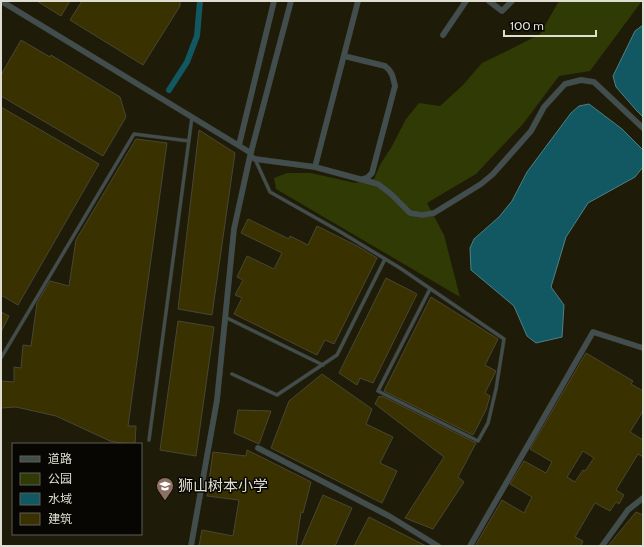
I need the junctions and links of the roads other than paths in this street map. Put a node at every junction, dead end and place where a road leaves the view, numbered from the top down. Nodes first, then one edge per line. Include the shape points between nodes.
1 (1, 1) edge
2 (274, 1) edge
3 (290, 1) edge
4 (358, 1) edge
5 (466, 1) edge
6 (489, 1) edge
7 (512, 1) edge
8 (443, 35) dead end
9 (344, 56) junction
10 (192, 117) junction
11 (643, 128) edge
12 (189, 142) junction
13 (239, 145) junction
14 (252, 156) junction
15 (315, 167) junction
16 (363, 179) junction
17 (385, 259) junction
18 (430, 289) junction
19 (225, 317) junction
20 (643, 348) edge
21 (1, 358) edge
22 (323, 365) junction
23 (232, 374) dead end
24 (148, 440) dead end
25 (258, 448) dead end
26 (643, 498) edge
27 (191, 546) edge
28 (438, 546) edge
29 (470, 546) edge
30 (602, 546) edge

1 - 10 street
2 - 13 street
3 - 14 street
4 - 9 street
5 - 8 street
6 - 7 street via 502,11
9 - 15 street
9 - 16 street via 384,66 393,76 395,86 372,173
10 - 12 lane
10 - 13 street
11 - 16 street via 594,82 581,80 565,84 544,107 531,131 493,174 434,213 410,213 378,184
12 - 21 lane via 134,134
12 - 24 lane
13 - 14 street
14 - 15 street
14 - 17 lane via 270,192
14 - 19 street via 234,229
15 - 16 street
17 - 18 lane
17 - 22 lane via 337,355
18 - 18 lane via 504,339 488,424 478,441 378,391
19 - 22 lane
19 - 27 street via 217,400
20 - 29 street via 593,332
22 - 23 lane via 277,395
25 - 28 street via 389,516
26 - 30 street via 628,510

